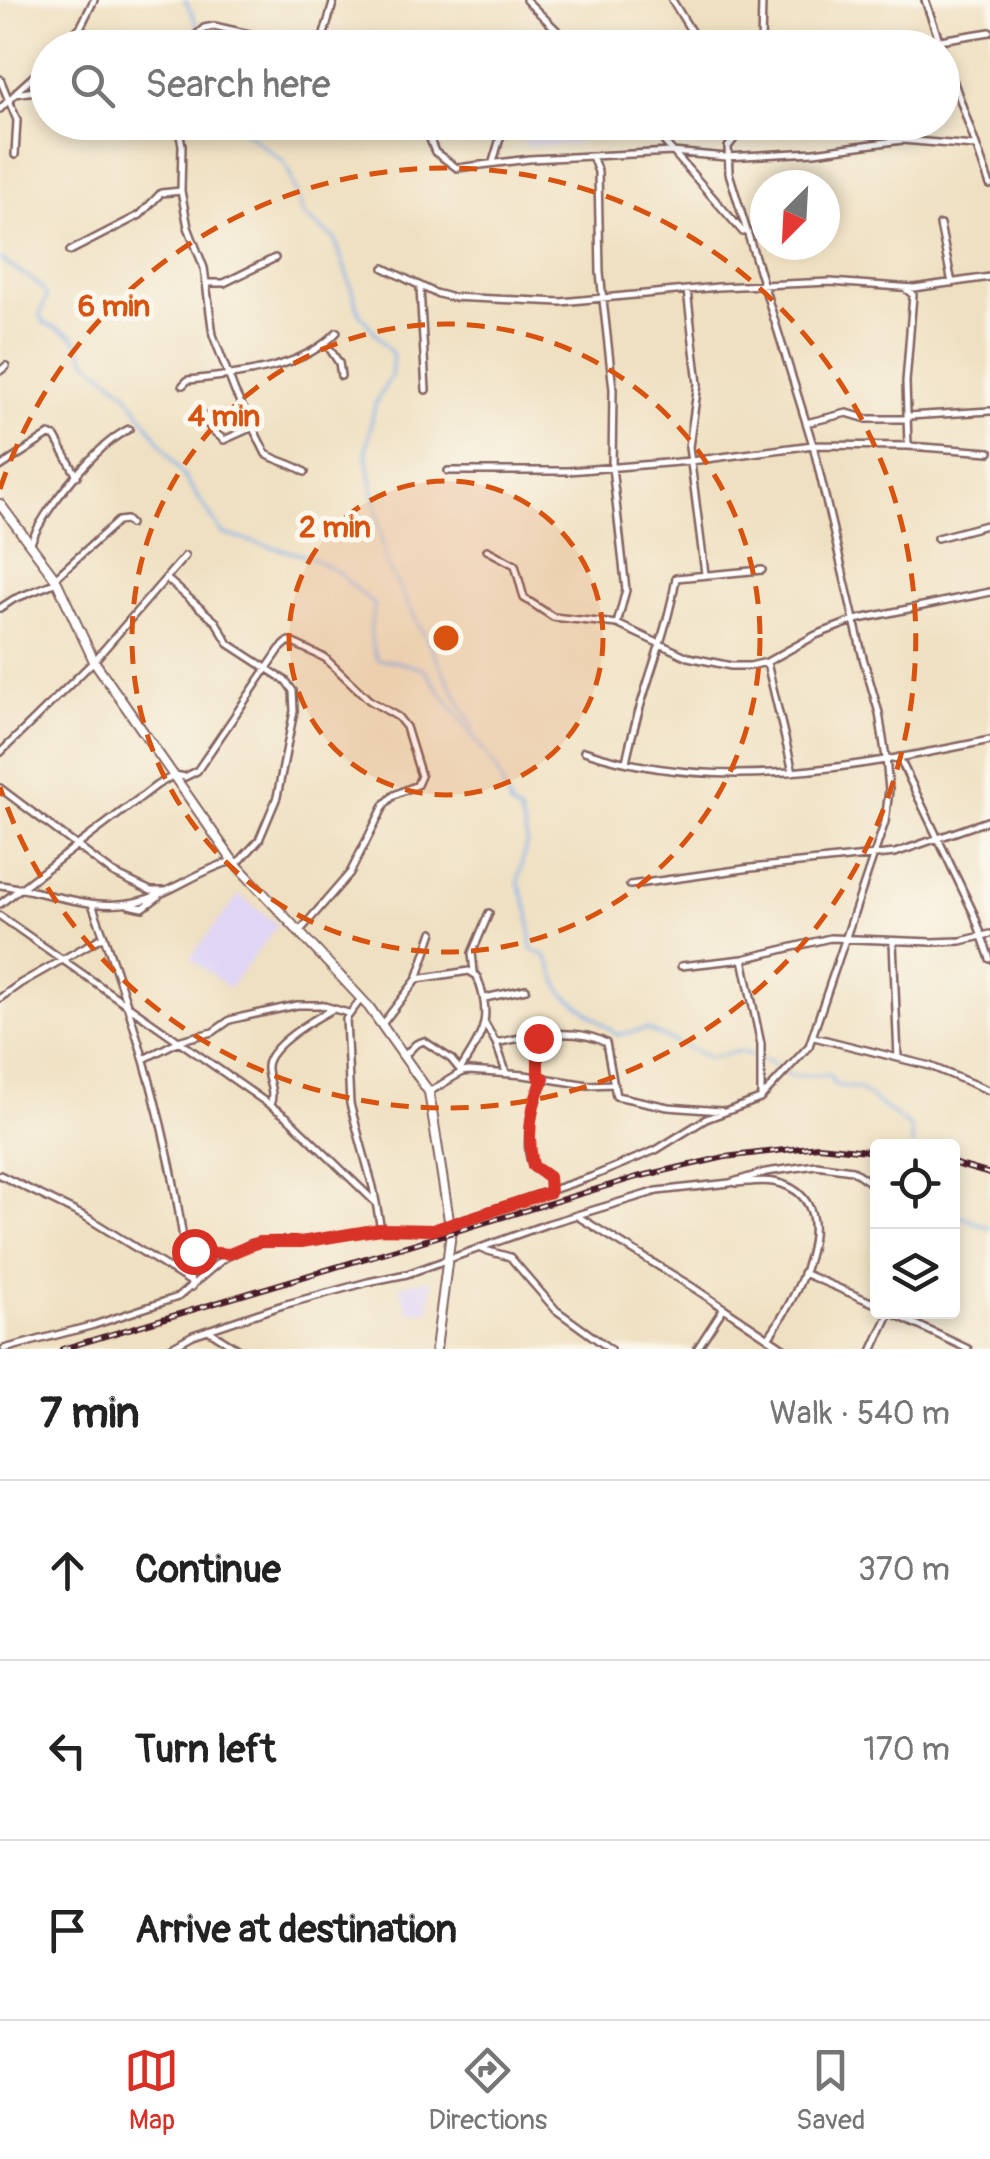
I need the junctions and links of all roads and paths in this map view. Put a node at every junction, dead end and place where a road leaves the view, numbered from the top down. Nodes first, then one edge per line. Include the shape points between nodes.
1 (94, 0) edge
2 (334, 0) edge
3 (526, 0) edge
4 (672, 0) edge
5 (762, 0) edge
6 (925, 0) edge
7 (77, 30) edge
8 (202, 30) edge
9 (232, 30) edge
10 (325, 30) edge
11 (557, 30) edge
12 (690, 30) edge
13 (761, 30) edge
14 (936, 30) edge
15 (990, 32) edge
16 (960, 37) edge
17 (30, 78) edge
18 (0, 80) edge
19 (30, 92) edge
20 (12, 95) junction
21 (960, 102) edge
22 (0, 109) edge
23 (181, 140) edge
24 (428, 140) edge
25 (499, 140) edge
26 (662, 140) edge
27 (733, 140) edge
28 (974, 146) junction
29 (672, 152) junction
30 (15, 155) dead end
31 (592, 156) junction
32 (726, 157) junction
33 (493, 162) junction
34 (987, 169) edge
35 (990, 185) edge
36 (181, 191) junction
37 (940, 225) dead end
38 (745, 234) junction
39 (70, 251) dead end
40 (276, 258) dead end
41 (384, 268) dead end
42 (990, 278) edge
43 (206, 283) junction
44 (952, 283) junction
45 (763, 285) junction
46 (420, 286) junction
47 (924, 287) junction
48 (904, 288) junction
49 (687, 289) junction
50 (913, 295) junction
51 (604, 299) junction
52 (336, 332) dead end
53 (326, 344) junction
54 (228, 375) junction
55 (341, 376) dead end
56 (183, 386) dead end
57 (426, 390) dead end
58 (990, 411) edge
59 (202, 413) dead end
60 (908, 417) junction
61 (806, 423) junction
62 (253, 427) junction
63 (129, 429) dead end
64 (813, 445) junction
65 (908, 446) junction
66 (990, 452) edge
67 (691, 461) junction
68 (0, 466) edge
69 (612, 467) junction
70 (448, 471) dead end
71 (305, 472) dead end
72 (77, 476) junction
73 (0, 505) edge
74 (130, 524) dead end
75 (990, 524) edge
76 (937, 538) dead end
77 (30, 546) junction
78 (486, 550) dead end
79 (184, 556) dead end
80 (762, 570) dead end
81 (705, 574) junction
82 (167, 579) junction
83 (56, 580) junction
84 (990, 592) edge
85 (0, 608) edge
86 (855, 620) junction
87 (617, 624) junction
88 (661, 644) junction
89 (94, 660) junction
90 (767, 662) junction
91 (266, 670) junction
92 (990, 740) edge
93 (584, 751) dead end
94 (0, 752) edge
95 (899, 757) junction
96 (886, 758) junction
97 (626, 762) junction
98 (793, 772) junction
99 (175, 775) junction
100 (0, 788) edge
101 (990, 820) edge
102 (938, 840) junction
103 (76, 846) junction
104 (876, 856) junction
105 (235, 863) junction
106 (0, 885) edge
107 (630, 886) dead end
108 (19, 888) junction
109 (163, 893) junction
110 (0, 904) edge
111 (92, 904) junction
112 (489, 913) dead end
113 (0, 916) edge
114 (433, 932) dead end
115 (298, 934) junction
116 (990, 934) edge
117 (104, 936) junction
118 (982, 936) junction
119 (846, 938) junction
120 (893, 942) junction
121 (743, 959) junction
122 (990, 959) edge
123 (61, 960) junction
124 (682, 966) dead end
125 (474, 972) junction
126 (417, 980) junction
127 (526, 989) dead end
128 (0, 998) edge
129 (361, 998) junction
130 (485, 998) junction
131 (130, 1008) junction
132 (334, 1009) junction
133 (348, 1013) junction
134 (484, 1022) junction
135 (382, 1024) junction
136 (814, 1037) junction
137 (538, 1038) junction
138 (178, 1042) junction
139 (496, 1043) junction
140 (404, 1056) junction
141 (898, 1058) junction
142 (144, 1059) junction
143 (461, 1071) junction
144 (506, 1072) junction
145 (541, 1077) junction
146 (614, 1084) junction
147 (430, 1092) junction
148 (990, 1092) edge
149 (760, 1099) junction
150 (270, 1105) junction
151 (723, 1112) junction
152 (0, 1176) edge
153 (870, 1182) edge
154 (730, 1183) junction
155 (550, 1192) junction
156 (376, 1204) junction
157 (578, 1216) junction
158 (451, 1225) junction
159 (380, 1229) junction
160 (183, 1246) junction
161 (479, 1248) junction
162 (229, 1254) junction
163 (448, 1259) junction
164 (803, 1274) junction
165 (192, 1284) junction
166 (870, 1302) edge
167 (723, 1308) junction
168 (887, 1319) edge
169 (905, 1319) edge
170 (208, 1330) junction
171 (768, 1338) junction
172 (4, 1349) edge
173 (168, 1349) edge
174 (238, 1349) edge
175 (436, 1349) edge
176 (610, 1349) edge
177 (696, 1349) edge
178 (784, 1349) edge
179 (873, 1349) edge
180 (968, 1349) edge

1 - 7 street
2 - 10 street
3 - 11 street
4 - 12 street
5 - 13 street
6 - 14 street
8 - 9 street
15 - 16 street
17 - 20 street
18 - 20 street
19 - 20 street
20 - 22 street
20 - 30 street
21 - 28 street
23 - 36 street
24 - 33 street via 457,168
25 - 33 street
26 - 29 street
27 - 32 street
28 - 32 street via 902,140
28 - 34 street
29 - 31 street
29 - 32 street
29 - 38 street
31 - 33 street
31 - 51 street
32 - 38 street
34 - 35 street
36 - 39 street via 161,193 140,215
36 - 43 street
37 - 44 street
38 - 45 street
40 - 43 street via 224,283
41 - 46 street
42 - 44 street
43 - 54 street via 213,335
44 - 47 street
45 - 48 street
45 - 49 street
45 - 61 street
46 - 51 street via 469,300
46 - 57 street
47 - 48 street
47 - 50 street
48 - 50 street
49 - 51 street
49 - 67 street via 698,384
50 - 60 street
51 - 69 street
52 - 53 street
53 - 54 street
53 - 55 street
54 - 56 street
54 - 62 street
58 - 60 street
59 - 62 street via 224,440
60 - 61 street via 867,420 847,413
60 - 65 street
61 - 64 street
62 - 71 street via 266,454
63 - 72 street
64 - 65 street
64 - 67 street
64 - 86 street
65 - 66 street
67 - 69 street
67 - 81 street
68 - 72 street via 49,435
69 - 70 street
69 - 87 street via 626,590
72 - 77 street
73 - 77 street
74 - 83 street via 118,521
75 - 76 street
77 - 83 street
78 - 87 street via 515,566 524,598 553,617
79 - 82 street
80 - 81 street
81 - 88 street via 676,578
82 - 89 street
82 - 91 street via 216,622 228,644
83 - 85 street
83 - 89 street
84 - 86 street
86 - 90 street
86 - 96 street
87 - 88 street
88 - 90 street via 708,663
88 - 97 street
89 - 94 street
89 - 99 street
90 - 98 street
91 - 99 street via 203,765 190,776
91 - 105 street via 293,690 294,711 284,770 260,840
91 - 115 street via 290,642 325,658 368,700 402,721 421,776 417,786 384,804 350,873
92 - 95 street
93 - 97 street
95 - 96 street
95 - 102 street
96 - 98 street
96 - 104 street via 889,790
97 - 98 street via 718,774
99 - 103 street
99 - 105 street
100 - 103 street
101 - 102 street
102 - 104 street
102 - 118 street
103 - 108 street
103 - 109 street via 135,884
104 - 107 street
104 - 119 street
105 - 109 street via 210,867
105 - 115 street
106 - 108 street
108 - 110 street
108 - 111 street
109 - 111 street via 127,904
111 - 117 street
112 - 125 street via 472,952
113 - 123 street
114 - 126 street
115 - 129 street
116 - 118 street
117 - 123 street
117 - 131 street
118 - 120 street
118 - 122 street
119 - 120 street
119 - 121 street
119 - 136 street
120 - 141 street
121 - 124 street
121 - 149 street via 761,1044
123 - 128 street
123 - 131 street
125 - 126 street
125 - 130 street
126 - 135 street
127 - 130 street
129 - 133 street
129 - 135 street
130 - 134 street
131 - 138 street
131 - 142 street
132 - 133 street
132 - 138 street via 296,1005 230,1020
132 - 150 street via 271,1055
133 - 156 street via 350,1104
134 - 139 street
134 - 143 street
135 - 140 street
136 - 141 street
136 - 149 street
137 - 139 street
137 - 145 street
137 - 146 street via 599,1039 609,1051
138 - 142 street
138 - 150 street
139 - 144 street
140 - 143 street via 424,1041
140 - 147 street
141 - 148 street
142 - 160 street
143 - 144 street
143 - 147 street
144 - 145 street
145 - 146 street
145 - 155 street via 530,1134 533,1166 549,1177
146 - 151 street via 620,1098
147 - 158 street
149 - 151 street
150 - 156 street
151 - 155 street via 656,1150
152 - 165 street via 86,1217
153 - 154 street via 830,1165
154 - 157 street via 656,1190
154 - 164 street via 781,1183 800,1195 816,1222
155 - 158 street
156 - 159 street
157 - 161 street
157 - 167 street
158 - 159 street
158 - 163 street
159 - 162 street via 259,1242
160 - 162 street
160 - 165 street
161 - 163 street
161 - 176 street via 510,1257 556,1310
162 - 165 street
163 - 170 street
163 - 175 street
164 - 166 street
164 - 171 street
165 - 172 street via 162,1303
167 - 171 street
167 - 177 street
168 - 179 street
169 - 180 street
170 - 173 street
170 - 174 street
171 - 178 street

